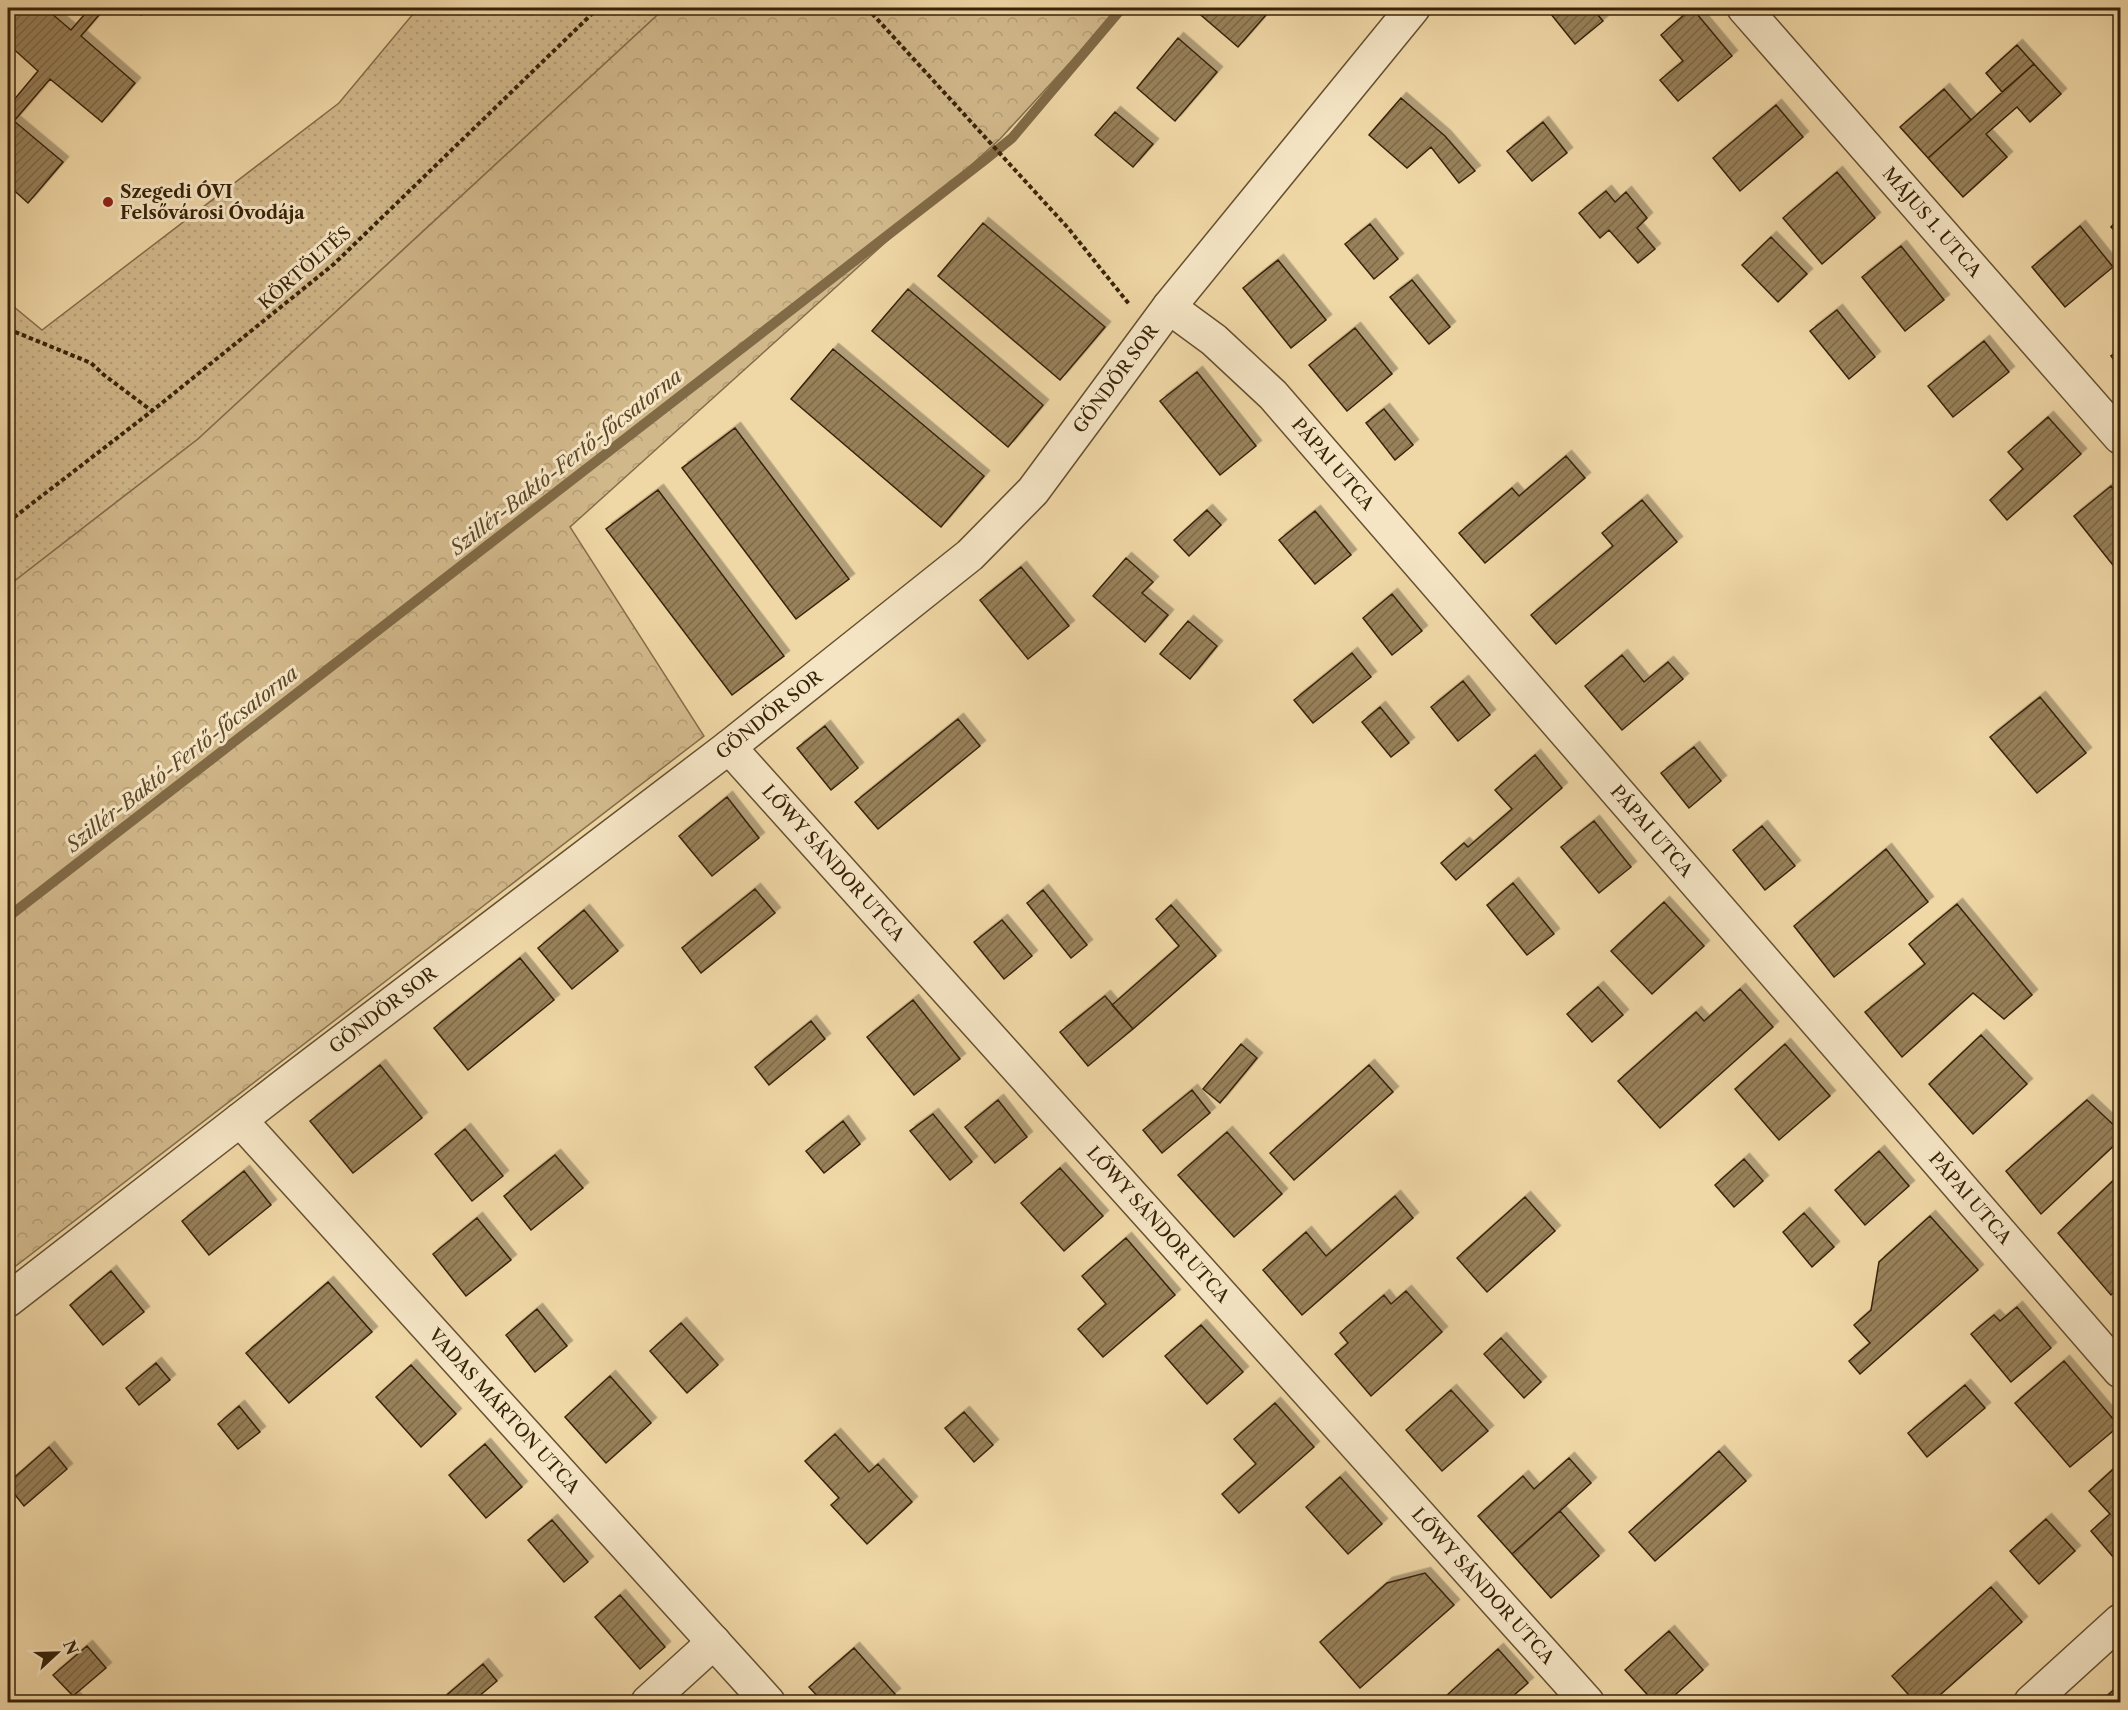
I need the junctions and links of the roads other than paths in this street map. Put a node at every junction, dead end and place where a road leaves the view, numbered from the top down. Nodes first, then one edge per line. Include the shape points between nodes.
1 (1413, 8) edge
2 (1744, 8) edge
3 (1160, 320) junction
4 (2121, 437) edge
5 (729, 747) junction
6 (240, 1120) junction
7 (8, 1300) edge
8 (2121, 1371) edge
9 (2121, 1621) edge
10 (714, 1642) junction
11 (648, 1702) edge
12 (768, 1702) edge
13 (1587, 1702) edge
14 (2031, 1702) edge

1 - 3 street, GÖNDÖR SOR
2 - 4 street, MÁJUS 1. UTCA
3 - 5 street, GÖNDÖR SOR via 1033,491 970,555
3 - 8 street, PÁPAI UTCA via 1214,340 1273,395
5 - 6 street, GÖNDÖR SOR
5 - 13 street, LŐWY SÁNDOR UTCA
6 - 7 street, GÖNDÖR SOR
6 - 10 street, VADAS MÁRTON UTCA
9 - 14 street
10 - 11 street
10 - 12 street, VADAS MÁRTON UTCA

